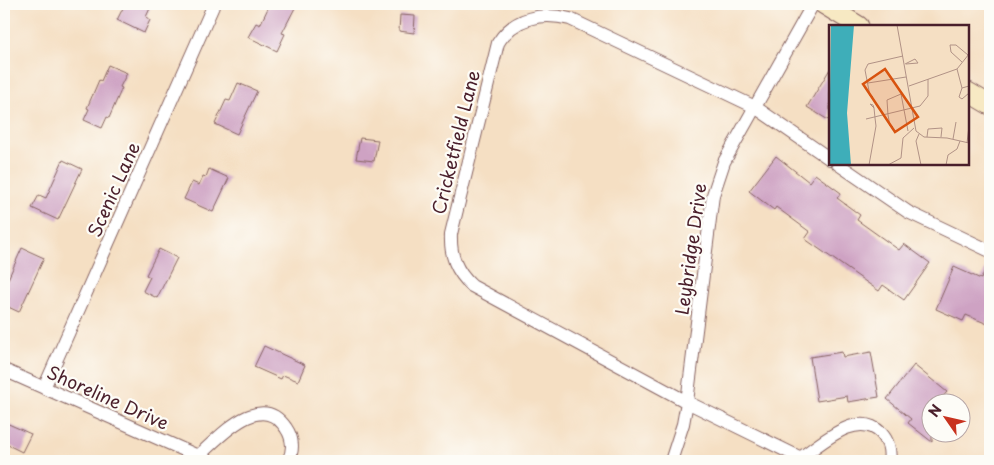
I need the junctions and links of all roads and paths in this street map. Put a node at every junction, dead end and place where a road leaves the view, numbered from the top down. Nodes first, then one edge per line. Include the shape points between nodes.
1 (214, 4) edge
2 (813, 4) edge
3 (823, 4) edge
4 (857, 25) edge
5 (969, 93) edge
6 (990, 105) edge
7 (755, 107) junction
8 (829, 157) edge
9 (839, 165) edge
10 (990, 251) edge
11 (4, 370) edge
12 (44, 388) junction
13 (687, 402) junction
14 (203, 459) edge
15 (804, 460) edge
16 (288, 461) edge
17 (671, 461) edge
18 (888, 461) edge

1 - 12 street, Scenic Lane
2 - 7 street, Leybridge Drive
3 - 4 main road
5 - 6 main road
7 - 8 street, Cricketfield Lane
7 - 13 street, Leybridge Drive via 724,162 713,195
7 - 13 street, Cricketfield Lane via 570,19 545,15 517,24 498,43 452,224 450,244 454,263 472,286
9 - 10 street via 908,212
11 - 12 street, Shoreline Drive
12 - 14 street, Shoreline Drive
13 - 15 street, Cricketfield Lane
13 - 17 street, Leybridge Drive
14 - 16 street, Shoreline Drive via 238,421 258,414 278,419 286,427 292,447
15 - 18 street via 844,428 862,424 872,426 886,438

